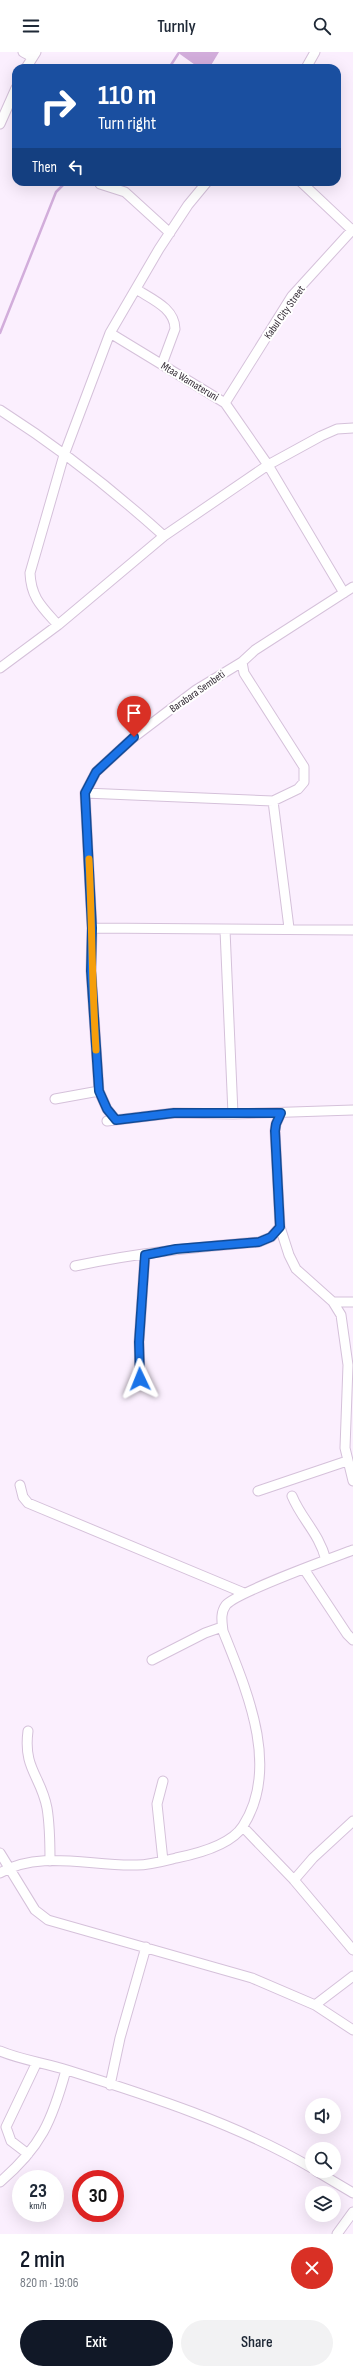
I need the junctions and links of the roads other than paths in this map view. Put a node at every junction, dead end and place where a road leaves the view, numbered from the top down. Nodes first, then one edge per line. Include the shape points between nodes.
1 (23, 52) edge
2 (315, 52) edge
3 (34, 55) edge
4 (28, 64) edge
5 (308, 64) edge
6 (12, 107) edge
7 (0, 124) edge
8 (106, 186) edge
9 (205, 186) edge
10 (305, 186) edge
11 (352, 229) edge
12 (170, 233) junction
13 (136, 289) junction
14 (110, 333) junction
15 (162, 364) junction
16 (225, 403) junction
17 (0, 410) edge
18 (353, 428) edge
19 (64, 455) junction
20 (268, 465) junction
21 (164, 536) junction
22 (353, 587) edge
23 (344, 593) junction
24 (58, 625) junction
25 (242, 662) junction
26 (0, 668) edge
27 (85, 793) junction
28 (273, 801) junction
29 (92, 928) junction
30 (289, 928) junction
31 (225, 930) junction
32 (351, 932) edge
33 (99, 1091) junction
34 (55, 1098) dead end
35 (353, 1110) edge
36 (281, 1113) junction
37 (233, 1114) junction
38 (280, 1227) junction
39 (145, 1255) junction
40 (75, 1266) dead end
41 (333, 1302) junction
42 (353, 1302) edge
43 (140, 1379) dead end
44 (351, 1391) edge
45 (347, 1461) junction
46 (353, 1481) edge
47 (20, 1485) dead end
48 (258, 1491) dead end
49 (292, 1496) dead end
50 (353, 1550) edge
51 (326, 1560) junction
52 (304, 1569) junction
53 (244, 1593) junction
54 (222, 1628) junction
55 (351, 1635) edge
56 (152, 1660) dead end
57 (28, 1731) dead end
58 (163, 1781) dead end
59 (353, 1821) edge
60 (243, 1827) junction
61 (0, 1853) edge
62 (50, 1861) junction
63 (163, 1861) junction
64 (9, 1868) junction
65 (0, 1873) edge
66 (294, 1880) junction
67 (146, 1947) junction
68 (353, 1950) edge
69 (353, 1976) edge
70 (316, 2005) junction
71 (353, 2030) edge
72 (0, 2051) edge
73 (37, 2062) junction
74 (66, 2070) junction
75 (110, 2085) junction
76 (28, 2154) junction
77 (305, 2165) edge
78 (328, 2178) edge
79 (0, 2182) edge
80 (353, 2193) edge
81 (353, 2212) edge
82 (337, 2234) edge

1 - 3 street
2 - 5 street
3 - 4 street
6 - 7 street
8 - 12 street via 126,192
9 - 12 street via 188,205
10 - 11 street
11 - 16 street, Kabul City Street via 292,296
12 - 13 street
13 - 14 street
13 - 15 street via 165,307 175,323
14 - 15 street, Mtaa Wamateruni
14 - 19 street
15 - 16 street, Mtaa Wamateruni
16 - 20 street, Mtaa Wamateruni
17 - 19 street
18 - 20 street via 337,429
19 - 21 street via 124,500
19 - 24 street via 30,573 30,588 39,605
20 - 21 street
20 - 23 street, Mtaa Wamateruni
21 - 24 street
22 - 23 street, Barabara Sembeti
23 - 25 street, Barabara Sembeti via 254,650
24 - 26 street
25 - 27 street, Barabara Sembeti via 196,690 134,737 96,772
25 - 28 street via 244,673 304,767 305,777 302,785
27 - 28 street
27 - 29 street
28 - 30 street
29 - 31 street
29 - 33 street via 91,971
30 - 31 street
30 - 32 street
31 - 37 street
33 - 34 street
33 - 37 street via 112,1121 174,1113
35 - 36 street
36 - 37 street
36 - 38 street via 275,1131
38 - 39 street via 271,1237 259,1242 176,1249
38 - 41 street via 296,1269
39 - 40 street via 112,1258
39 - 43 street via 139,1342
41 - 42 street
41 - 44 street via 341,1315
44 - 45 street via 344,1428
45 - 46 street
45 - 48 street
47 - 53 street via 23,1498 28,1503
49 - 51 street via 298,1511 313,1529
50 - 51 street
51 - 52 street
52 - 53 street
52 - 55 street
53 - 54 street via 227,1604 221,1617
54 - 56 street via 205,1633
54 - 60 street via 254,1716 258,1740 258,1787
57 - 62 street via 28,1764 43,1792 47,1809
58 - 63 street via 157,1804
59 - 66 street via 313,1858
60 - 63 street via 222,1843 200,1854
60 - 66 street
61 - 64 street
62 - 63 street via 138,1866
62 - 64 street via 36,1861
64 - 65 street
64 - 67 street via 35,1910 48,1920
66 - 68 street
67 - 70 street via 252,1978
67 - 75 street via 120,2038
69 - 70 street
70 - 71 street
72 - 73 street
73 - 74 street
73 - 76 street via 6,2127 11,2141
74 - 75 street
74 - 76 street via 45,2129
75 - 77 street via 213,2121
76 - 79 street
78 - 80 street
81 - 82 street

